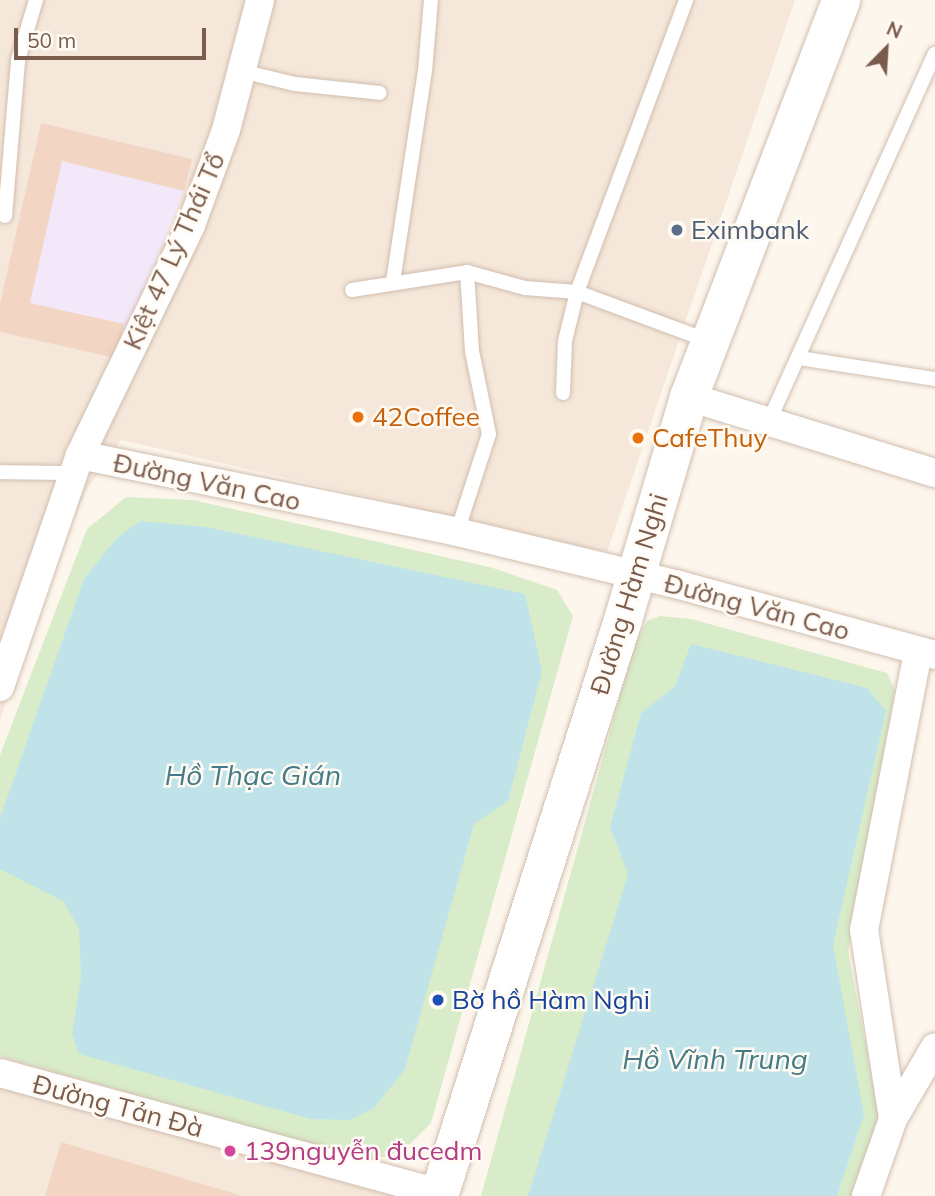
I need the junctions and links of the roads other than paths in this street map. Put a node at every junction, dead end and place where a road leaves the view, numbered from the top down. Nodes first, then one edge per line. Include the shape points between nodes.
1 (36, 0) edge
2 (260, 0) edge
3 (431, 0) edge
4 (686, 0) edge
5 (841, 0) edge
6 (935, 54) edge
7 (241, 71) junction
8 (380, 93) dead end
9 (5, 216) dead end
10 (467, 272) junction
11 (393, 282) junction
12 (352, 290) dead end
13 (576, 292) junction
14 (710, 342) junction
15 (799, 358) junction
16 (935, 379) edge
17 (563, 393) dead end
18 (689, 397) junction
19 (769, 422) junction
20 (77, 464) junction
21 (0, 472) edge
22 (935, 473) edge
23 (457, 532) junction
24 (637, 576) junction
25 (927, 653) edge
26 (0, 687) edge
27 (935, 1047) edge
28 (0, 1073) edge
29 (893, 1119) junction
30 (439, 1195) edge
31 (866, 1196) edge

1 - 9 lane via 18,60
2 - 7 street, Kiệt 47 Lý Thái Tổ
3 - 11 lane via 425,71
4 - 13 lane
5 - 14 main road, Đường Hàm Nghi
6 - 15 lane
7 - 8 lane via 295,84
7 - 20 street, Kiệt 47 Lý Thái Tổ via 226,130 191,225
10 - 11 lane
10 - 13 lane via 525,288
10 - 23 lane via 472,351 489,434
11 - 12 lane
13 - 14 lane
13 - 17 lane via 565,341
14 - 18 main road, Đường Hàm Nghi
15 - 16 lane
15 - 19 lane
18 - 19 street
18 - 24 main road, Đường Hàm Nghi
19 - 22 street
20 - 21 lane
20 - 23 street, Đường Văn Cao
20 - 26 street
23 - 24 street, Đường Văn Cao
24 - 25 street, Đường Văn Cao
24 - 30 main road, Đường Hàm Nghi
25 - 29 street via 863,930
27 - 29 street
28 - 30 street, Đường Tản Đà
29 - 31 street

